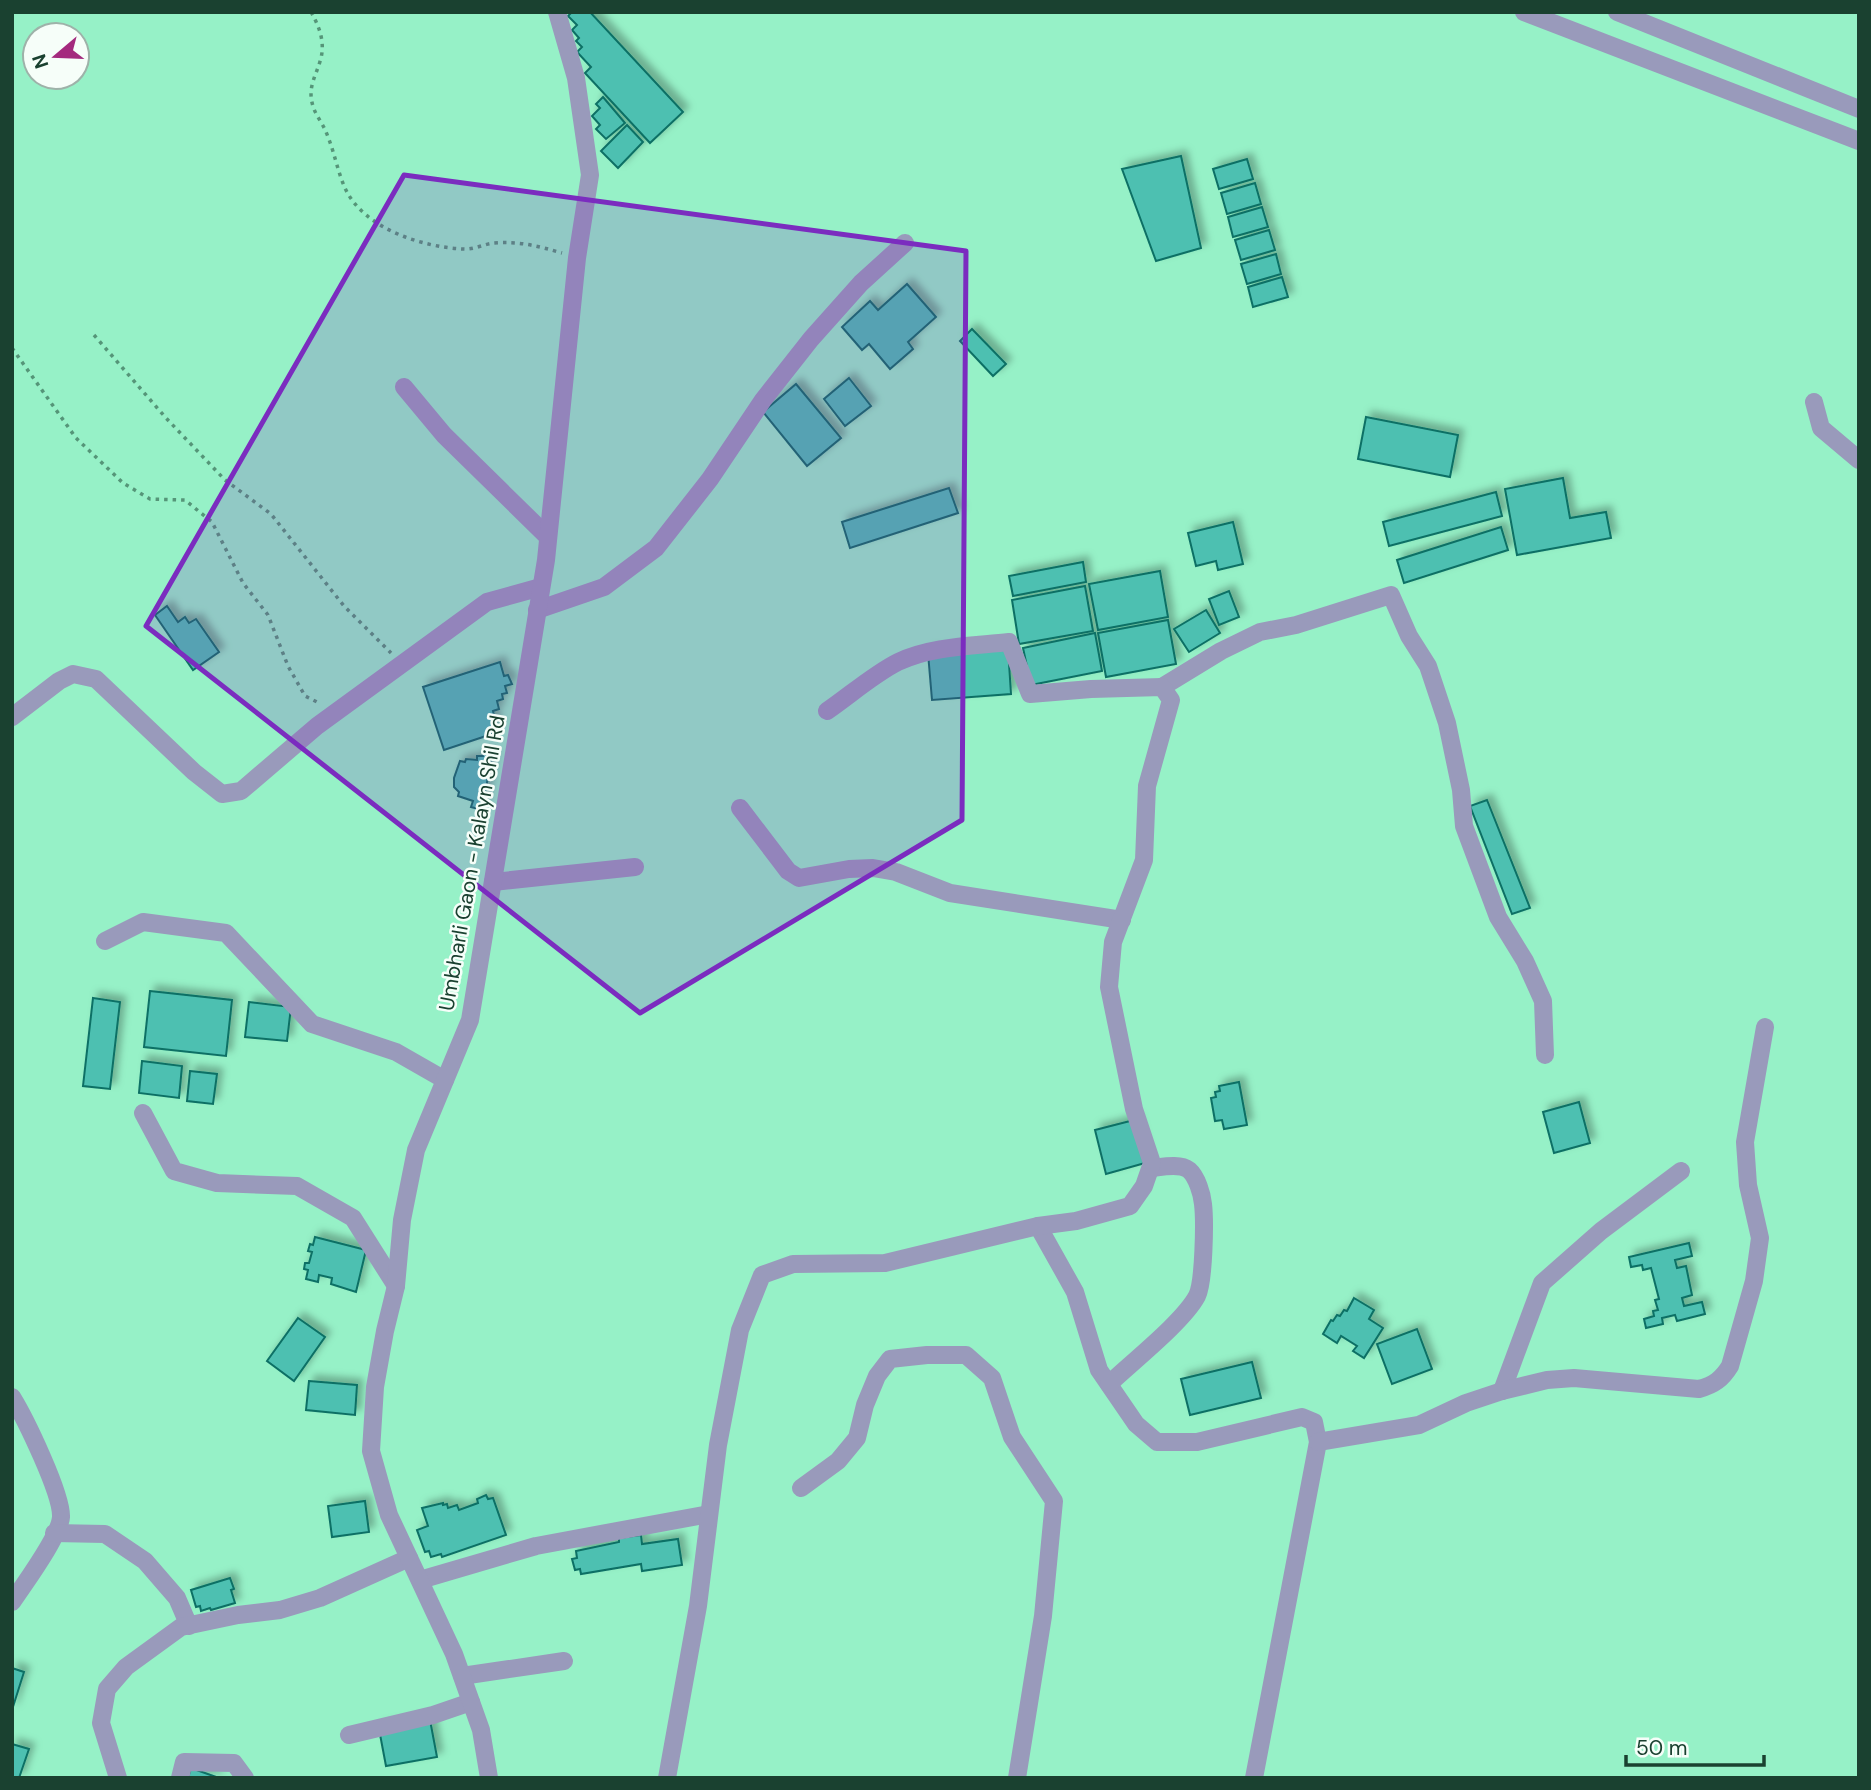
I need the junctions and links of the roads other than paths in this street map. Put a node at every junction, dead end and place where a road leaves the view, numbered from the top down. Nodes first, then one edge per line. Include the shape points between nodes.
1 (557, 12) edge
2 (1618, 12) edge
3 (1531, 13) edge
4 (1859, 109) edge
5 (1859, 141) edge
6 (905, 243) dead end
7 (404, 387) dead end
8 (1814, 402) dead end
9 (1859, 460) edge
10 (548, 537) junction
11 (541, 587) junction
12 (537, 610) junction
13 (1162, 687) junction
14 (827, 711) dead end
15 (12, 717) edge
16 (740, 807) dead end
17 (635, 867) dead end
18 (493, 882) junction
19 (1122, 920) junction
20 (105, 941) dead end
21 (1765, 1027) dead end
22 (1545, 1055) dead end
23 (445, 1080) junction
24 (143, 1113) dead end
25 (1152, 1168) junction
26 (1681, 1171) dead end
27 (1038, 1226) junction
28 (396, 1286) junction
29 (1109, 1384) junction
30 (1502, 1391) junction
31 (12, 1397) edge
32 (1318, 1441) junction
33 (801, 1488) dead end
34 (709, 1514) junction
35 (54, 1533) junction
36 (409, 1558) junction
37 (420, 1580) junction
38 (12, 1602) edge
39 (189, 1626) junction
40 (564, 1661) dead end
41 (462, 1676) junction
42 (471, 1702) junction
43 (349, 1735) dead end
44 (118, 1778) edge
45 (180, 1778) edge
46 (244, 1778) edge
47 (489, 1778) edge
48 (667, 1778) edge
49 (1017, 1778) edge
50 (1254, 1778) edge

1 - 10 street, Umbharli Gaon - Kalayn Shil Rd via 576,78 590,174
2 - 4 street
3 - 5 street
6 - 12 street via 811,339 656,548 604,586
7 - 10 street via 444,435
8 - 9 street via 1821,428
10 - 11 street, Umbharli Gaon - Kalayn Shil Rd
11 - 12 street, Umbharli Gaon - Kalayn Shil Rd
11 - 15 street via 487,602 336,712 241,791 222,794 96,679 73,674
12 - 18 street, Umbharli Gaon - Kalayn Shil Rd
13 - 14 street via 1030,694 1009,642 911,657
13 - 19 street via 1171,700 1147,786 1144,860
13 - 22 street via 1260,632 1391,595 1428,666 1447,723 1464,826 1493,904 1543,1001
16 - 19 street via 788,871 799,878 873,868 950,893
17 - 18 street
18 - 23 street, Umbharli Gaon - Kalayn Shil Rd via 470,1020
19 - 25 street via 1113,942 1110,987 1134,1109
20 - 23 street via 143,922 226,933 312,1024 396,1052
21 - 30 street via 1745,1142 1748,1185 1760,1238 1754,1281 1724,1377 1699,1389 1574,1378
23 - 28 street, Umbharli Gaon - Kalayn Shil Rd via 416,1150 402,1220
24 - 28 street via 174,1171 217,1183 297,1186 352,1219
25 - 27 street via 1130,1206
25 - 29 street via 1182,1166 1190,1170 1198,1186 1203,1204 1202,1274 1198,1294 1185,1312
26 - 30 street via 1542,1283
27 - 29 street via 1075,1292 1100,1370
27 - 34 street via 885,1263 793,1264 762,1275 740,1330
28 - 36 street, Umbharli Gaon - Kalayn Shil Rd via 375,1387 371,1451 389,1515
29 - 32 street via 1136,1424 1157,1442 1197,1442 1302,1417 1314,1422
30 - 32 street via 1419,1425
31 - 35 street via 53,1485 61,1518
32 - 50 street
33 - 49 street via 838,1461 857,1438 877,1376 890,1359 966,1356 992,1378 1012,1437 1054,1501 1043,1616
34 - 37 street via 536,1546
34 - 48 street via 698,1606
35 - 38 street
35 - 39 street via 105,1534 145,1561 177,1598
36 - 37 street, Umbharli Gaon - Kalayn Shil Rd
36 - 39 street via 320,1598
37 - 41 street, Umbharli Gaon - Kalayn Shil Rd
39 - 44 street via 181,1627 126,1667 107,1689 101,1723
40 - 41 street
41 - 42 street, Umbharli Gaon - Kalayn Shil Rd
42 - 43 street
42 - 47 street, Umbharli Gaon - Kalayn Shil Rd
45 - 46 street via 184,1762 234,1763

